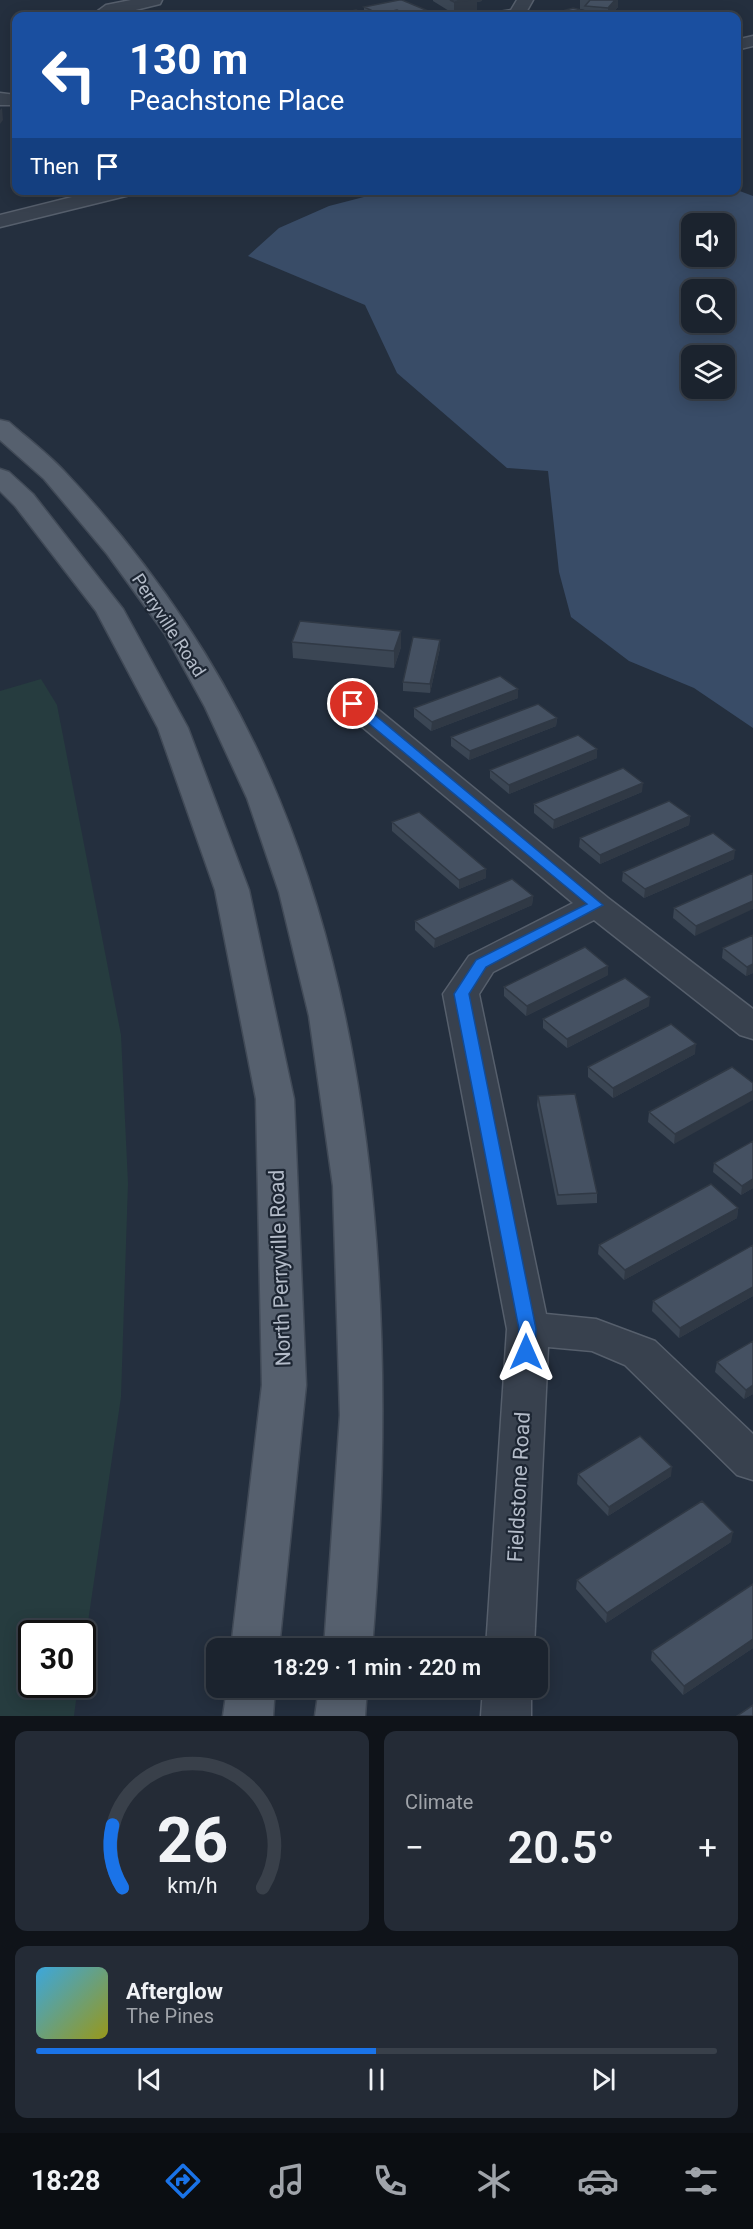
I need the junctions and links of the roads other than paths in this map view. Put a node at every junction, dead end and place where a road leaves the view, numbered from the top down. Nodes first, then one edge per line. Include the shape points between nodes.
1 (154, 0) edge
2 (101, 10) edge
3 (51, 195) edge
4 (107, 195) edge
5 (0, 208) edge
6 (0, 221) edge
7 (0, 427) edge
8 (0, 477) edge
9 (353, 704) dead end
10 (596, 905) junction
11 (753, 1027) edge
12 (528, 1329) junction
13 (753, 1462) edge
14 (256, 1638) edge
15 (349, 1638) edge
16 (511, 1638) edge
17 (250, 1698) edge
18 (342, 1698) edge
19 (507, 1698) edge
20 (248, 1716) edge
21 (339, 1716) edge
22 (506, 1716) edge

1 - 2 street
3 - 5 street
4 - 6 street
7 - 15 main road, Perryville Road via 53,474 110,539 179,633 263,798 296,892 327,1017 353,1186 362,1415
8 - 14 main road, North Perryville Road via 24,500 109,609 173,728 232,890 275,1099 284,1385
9 - 10 street
10 - 11 street
10 - 12 street, Fieldstone Road via 481,964 461,994
12 - 13 street via 596,1335 640,1353
12 - 16 street, Fieldstone Road
17 - 20 main road
18 - 21 main road
19 - 22 street

